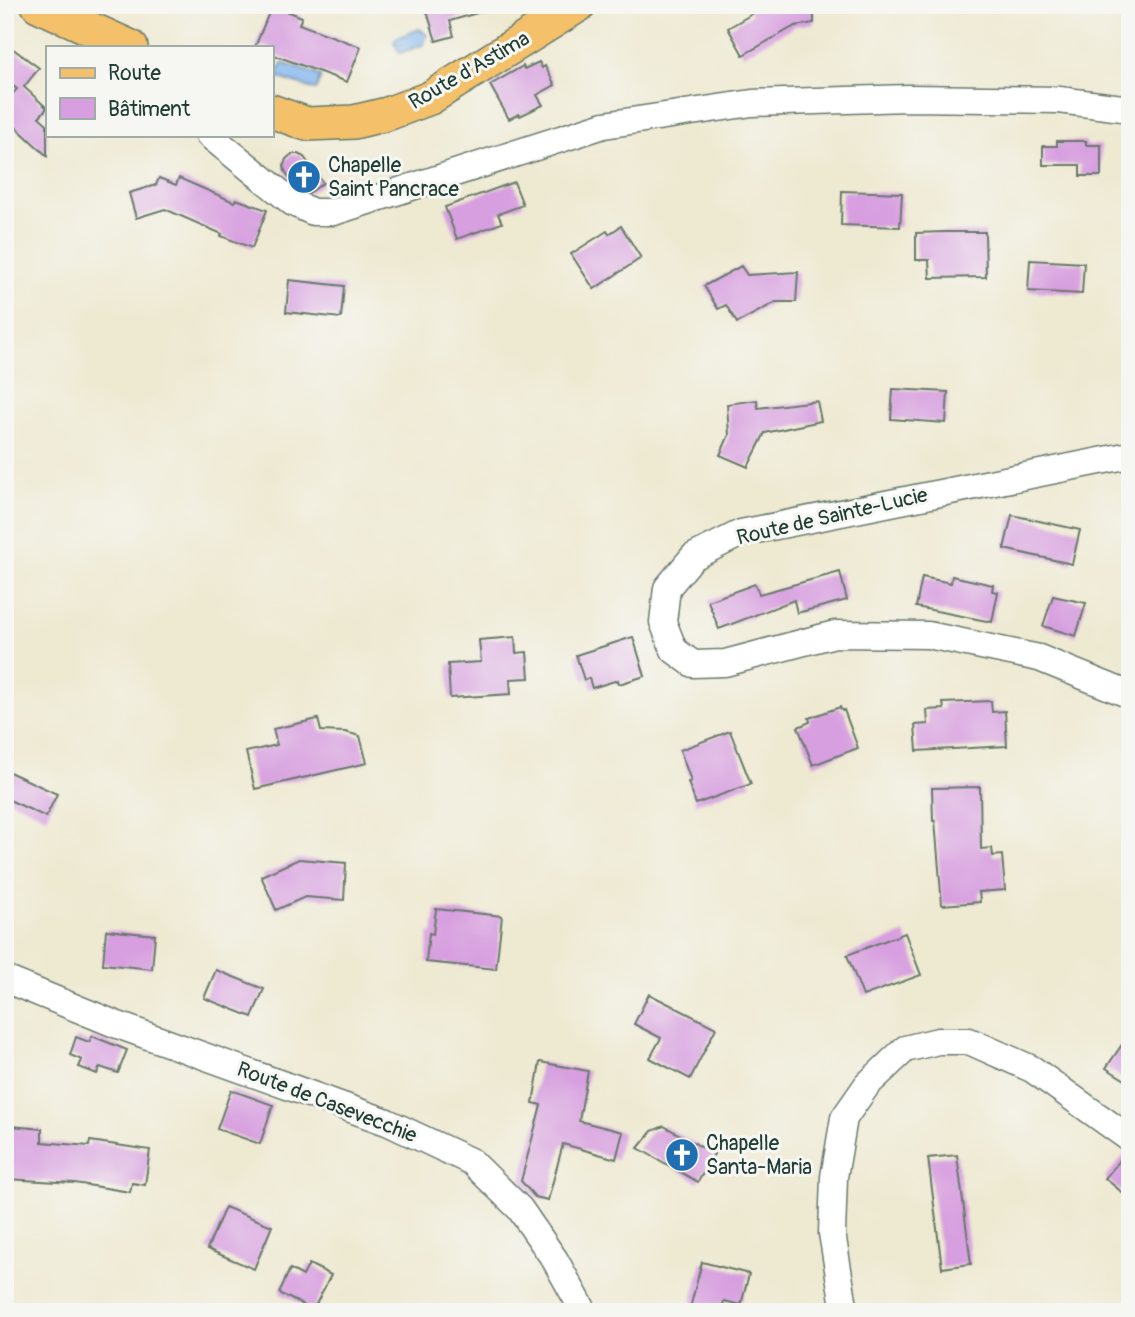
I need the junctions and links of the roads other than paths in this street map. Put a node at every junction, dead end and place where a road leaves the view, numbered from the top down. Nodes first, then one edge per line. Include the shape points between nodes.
1 (38, 5) edge
2 (579, 5) edge
3 (129, 46) edge
4 (1130, 109) edge
5 (273, 112) edge
6 (210, 136) edge
7 (1130, 455) edge
8 (1130, 695) edge
9 (5, 979) edge
10 (1130, 1139) edge
11 (584, 1312) edge
12 (845, 1312) edge

1 - 3 main road
2 - 5 main road, Route d'Astima via 430,98 387,114 354,122 307,124
4 - 6 street via 1059,100 752,103 604,125 334,212 313,212 293,203
7 - 8 street, Route de Sainte-Lucie via 741,533 693,557 667,588 663,622 674,650 693,664 725,663 835,634 928,635 1039,658
9 - 11 street, Route de Casevecchie via 115,1024 387,1122 471,1162 520,1209
10 - 12 street via 1032,1069 970,1041 938,1041 905,1049 866,1085 844,1118 834,1177 832,1233

